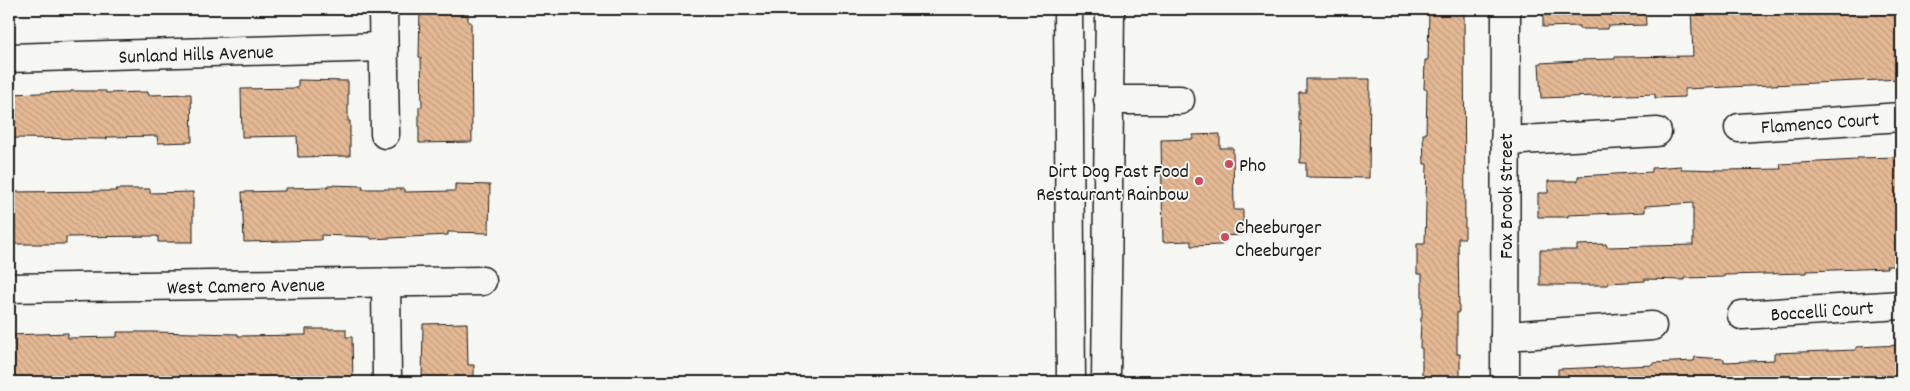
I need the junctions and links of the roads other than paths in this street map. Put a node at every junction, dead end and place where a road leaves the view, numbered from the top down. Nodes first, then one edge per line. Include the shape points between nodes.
1 (383, 9) edge
2 (1068, 9) edge
3 (1110, 9) edge
4 (1506, 9) edge
5 (383, 48) junction
6 (9, 58) edge
7 (1069, 62) junction
8 (1108, 100) junction
9 (1180, 100) dead end
10 (1901, 117) edge
11 (1739, 128) dead end
12 (1657, 132) dead end
13 (385, 134) dead end
14 (1506, 141) junction
15 (1107, 255) junction
16 (482, 281) dead end
17 (386, 283) junction
18 (9, 288) edge
19 (1071, 294) junction
20 (1901, 305) edge
21 (1742, 315) dead end
22 (1652, 326) dead end
23 (1505, 336) junction
24 (387, 382) edge
25 (1071, 382) edge
26 (1086, 382) edge
27 (1106, 382) edge
28 (1505, 382) edge

1 - 5 street
2 - 7 street
3 - 8 street
4 - 14 street, Fox Brook Street
5 - 6 street, Sunland Hills Avenue
5 - 13 street
7 - 15 street via 1084,163 1088,230
7 - 19 street
8 - 9 street
8 - 15 street
10 - 11 street, Flamenco Court
12 - 14 street
14 - 23 street, Fox Brook Street
15 - 27 street
16 - 17 street, West Camero Avenue
17 - 18 street, West Camero Avenue
17 - 24 street
19 - 25 street
19 - 26 street via 1085,311
20 - 21 street, Boccelli Court
22 - 23 street
23 - 28 street, Fox Brook Street

